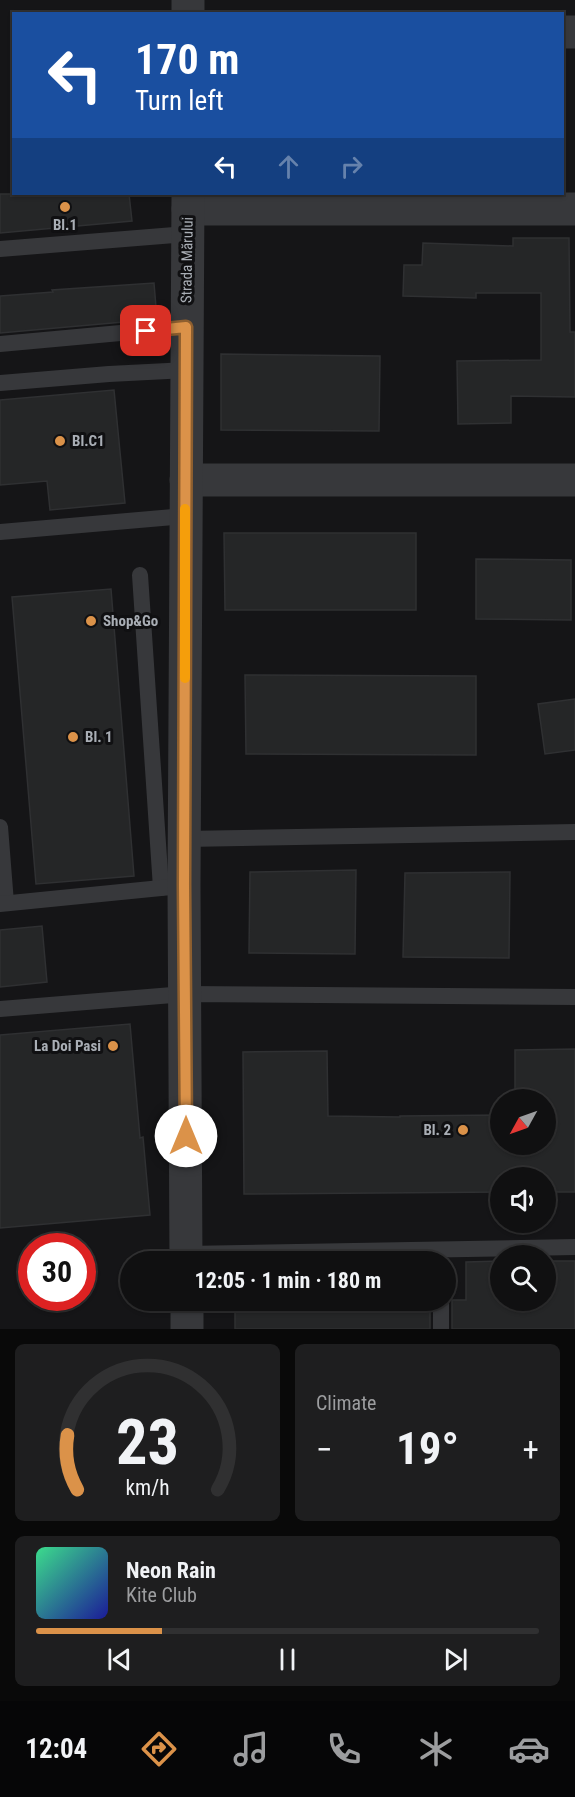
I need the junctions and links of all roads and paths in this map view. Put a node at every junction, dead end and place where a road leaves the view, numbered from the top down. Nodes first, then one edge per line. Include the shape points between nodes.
1 (575, 209) edge
2 (188, 212) edge
3 (0, 249) edge
4 (186, 327) junction
5 (0, 344) edge
6 (187, 370) junction
7 (0, 383) edge
8 (186, 480) junction
9 (575, 480) edge
10 (185, 516) junction
11 (0, 532) edge
12 (140, 575) dead end
13 (0, 827) edge
14 (575, 832) edge
15 (185, 839) junction
16 (172, 887) junction
17 (3, 904) edge
18 (185, 994) junction
19 (575, 997) edge
20 (0, 1009) edge
21 (575, 1246) edge
22 (186, 1251) edge
23 (456, 1254) edge
24 (187, 1311) edge
25 (441, 1311) edge
26 (187, 1329) edge
27 (441, 1329) edge

1 - 2 street
2 - 3 lane
2 - 4 street, Strada Mărului
4 - 5 lane
4 - 6 street, Strada Mărului
6 - 7 lane
6 - 8 street, Strada Mărului
8 - 9 street
8 - 10 street, Strada Mărului
10 - 11 lane
10 - 15 street, Strada Mărului
12 - 16 lane
13 - 17 lane
14 - 15 lane
15 - 16 street, Strada Mărului
16 - 17 lane
16 - 18 street, Strada Mărului
18 - 19 lane
18 - 20 lane
18 - 22 street, Strada Mărului
21 - 23 lane
24 - 26 street
25 - 27 lane

